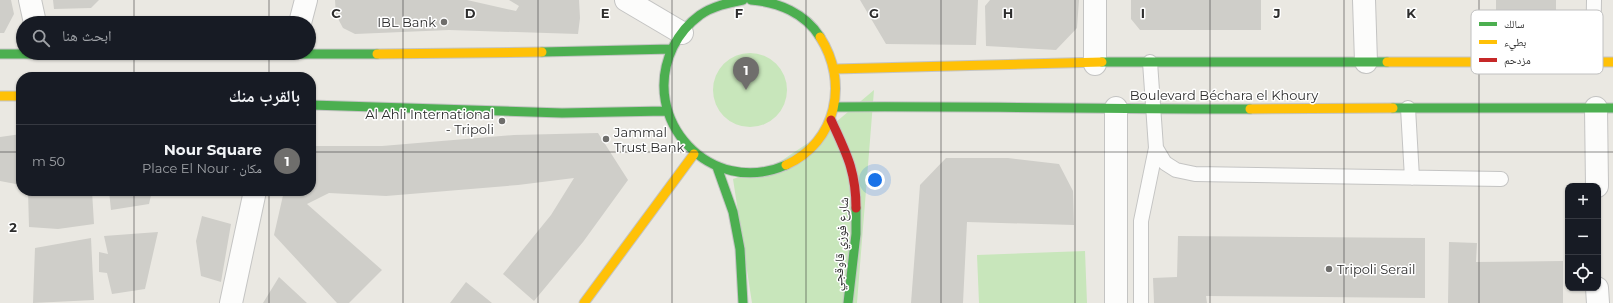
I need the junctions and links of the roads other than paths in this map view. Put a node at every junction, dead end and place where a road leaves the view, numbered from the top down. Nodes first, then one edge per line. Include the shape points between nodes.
1 (30, 0) edge
2 (306, 0) edge
3 (626, 0) edge
4 (743, 0) edge
5 (751, 0) edge
6 (1095, 0) edge
7 (1364, 0) edge
8 (1594, 0) edge
9 (797, 5) edge
10 (1594, 10) edge
11 (33, 16) edge
12 (302, 16) edge
13 (677, 41) junction
14 (0, 54) edge
15 (16, 54) edge
16 (316, 54) edge
17 (1150, 62) junction
18 (1366, 62) junction
19 (1471, 62) edge
20 (1603, 62) edge
21 (1613, 62) edge
22 (1095, 64) junction
23 (835, 69) junction
24 (0, 96) edge
25 (16, 96) edge
26 (316, 105) edge
27 (834, 107) junction
28 (1116, 108) junction
29 (1408, 108) junction
30 (1605, 108) edge
31 (1152, 109) junction
32 (666, 111) junction
33 (831, 120) junction
34 (1156, 148) junction
35 (694, 154) junction
36 (717, 167) junction
37 (1412, 178) junction
38 (1501, 179) dead end
39 (1597, 183) edge
40 (254, 196) edge
41 (1598, 291) edge
42 (231, 303) edge
43 (584, 303) edge
44 (743, 303) edge
45 (848, 303) edge
46 (1116, 303) edge
47 (1142, 303) edge
48 (1598, 303) edge

1 - 11 street
2 - 12 street
3 - 13 street
4 - 13 main road via 721,4 699,16
5 - 9 main road
6 - 22 street
7 - 18 street
8 - 10 lane
9 - 23 main road via 826,45
13 - 16 main road via 584,52
13 - 32 main road via 665,67 663,85
14 - 15 main road
17 - 18 main road
17 - 22 main road
17 - 31 lane
18 - 19 main road
20 - 21 main road
22 - 23 main road
23 - 27 main road via 837,88
24 - 25 main road
26 - 32 main road via 562,112
27 - 28 main road, Boulevard Béchara el Khoury
27 - 33 main road
28 - 31 main road, Boulevard Béchara el Khoury
28 - 46 street
29 - 30 main road, Boulevard Béchara el Khoury
29 - 31 main road, Boulevard Béchara el Khoury
29 - 37 lane
30 - 39 street
31 - 34 lane
32 - 35 main road via 677,134
33 - 36 main road via 816,143 796,160 777,169 744,174
33 - 45 main road, شارع فوزي قاوقجي via 851,163 856,191 856,224
34 - 37 lane via 1165,163 1176,170 1195,174
34 - 47 lane via 1141,221
35 - 36 main road
35 - 43 main road
36 - 44 main road via 734,220 740,249
37 - 38 lane
40 - 42 street
41 - 48 street

